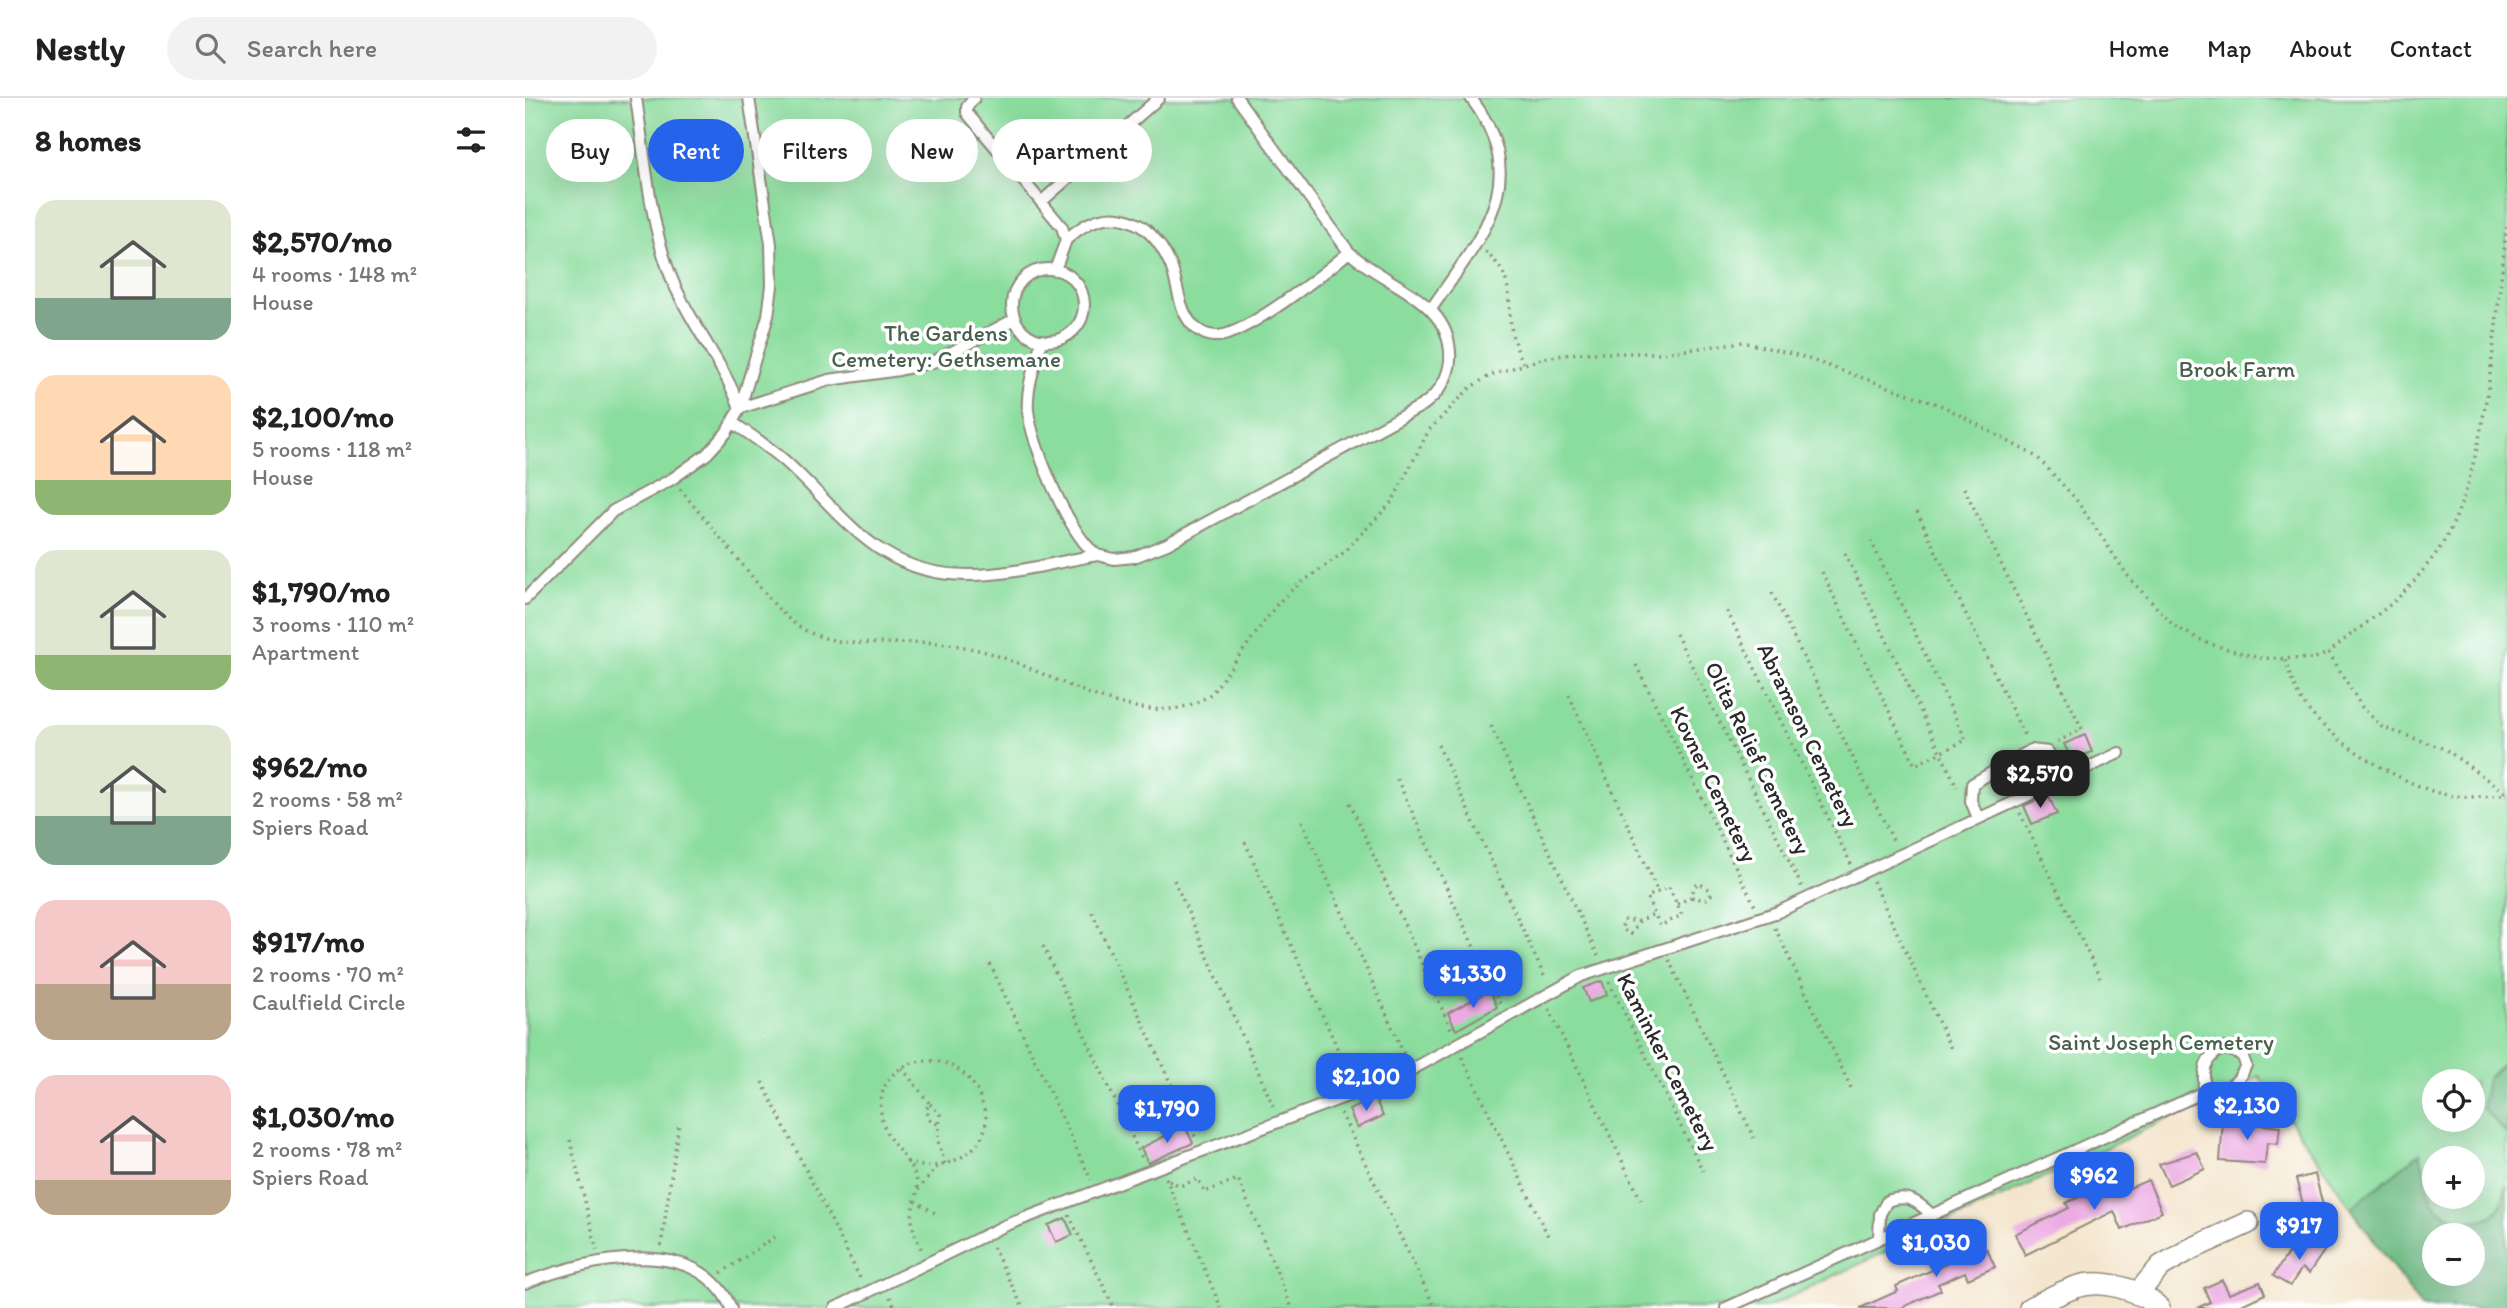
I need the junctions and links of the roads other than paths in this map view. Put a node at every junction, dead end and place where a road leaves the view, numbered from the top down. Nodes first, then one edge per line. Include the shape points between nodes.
1 (636, 98) edge
2 (749, 98) edge
3 (974, 98) edge
4 (1159, 98) edge
5 (1237, 98) edge
6 (1471, 98) edge
7 (1041, 202) junction
8 (1066, 240) junction
9 (1349, 252) junction
10 (1055, 270) junction
11 (1431, 309) junction
12 (1015, 319) junction
13 (1042, 340) junction
14 (740, 408) junction
15 (733, 423) junction
16 (1097, 555) junction
17 (525, 599) edge
18 (2119, 752) dead end
19 (2063, 779) junction
20 (1978, 818) junction
21 (2204, 1092) junction
22 (1932, 1216) junction
23 (2248, 1223) dead end
24 (1879, 1238) junction
25 (525, 1283) edge
26 (2137, 1294) junction
27 (2033, 1307) edge
28 (731, 1308) edge
29 (835, 1308) edge
30 (1726, 1308) edge
31 (2159, 1308) edge

1 - 14 lane via 670,273
2 - 14 lane via 771,244 772,286 768,316
3 - 7 lane via 967,113
4 - 7 lane
5 - 9 lane
6 - 11 lane via 1494,135 1501,171 1493,208
7 - 8 lane via 1062,227
8 - 9 lane via 1096,218 1118,217 1137,224 1168,260 1189,321 1199,331 1217,336 1246,324
8 - 10 lane
9 - 11 lane
10 - 12 lane via 1038,271 1023,280 1013,301
10 - 13 lane via 1075,282 1084,309 1070,334 1059,340
11 - 16 lane via 1444,328 1450,362 1444,383 1423,405 1167,544 1134,557
12 - 13 lane via 1026,333
12 - 14 lane via 922,365 829,380
13 - 16 lane via 1029,390 1030,420 1072,527
14 - 15 lane
15 - 16 lane via 784,460 859,537 911,564 970,575
15 - 17 lane via 714,447 672,479 613,511
18 - 19 lane
19 - 20 lane
19 - 20 lane via 2051,755 2037,750 1977,779 1970,789
20 - 29 lane via 1765,917 1602,968 1411,1071 987,1234
21 - 21 lane via 2203,1067 2212,1054 2224,1048 2242,1055 2246,1065 2240,1080 2225,1091
21 - 22 lane
22 - 24 lane
22 - 24 lane via 1916,1200 1901,1197 1887,1201 1880,1214
23 - 26 street via 2161,1266
24 - 30 lane
25 - 28 lane via 600,1263 660,1259 711,1279
26 - 27 street via 2111,1285 2078,1286
26 - 31 street

